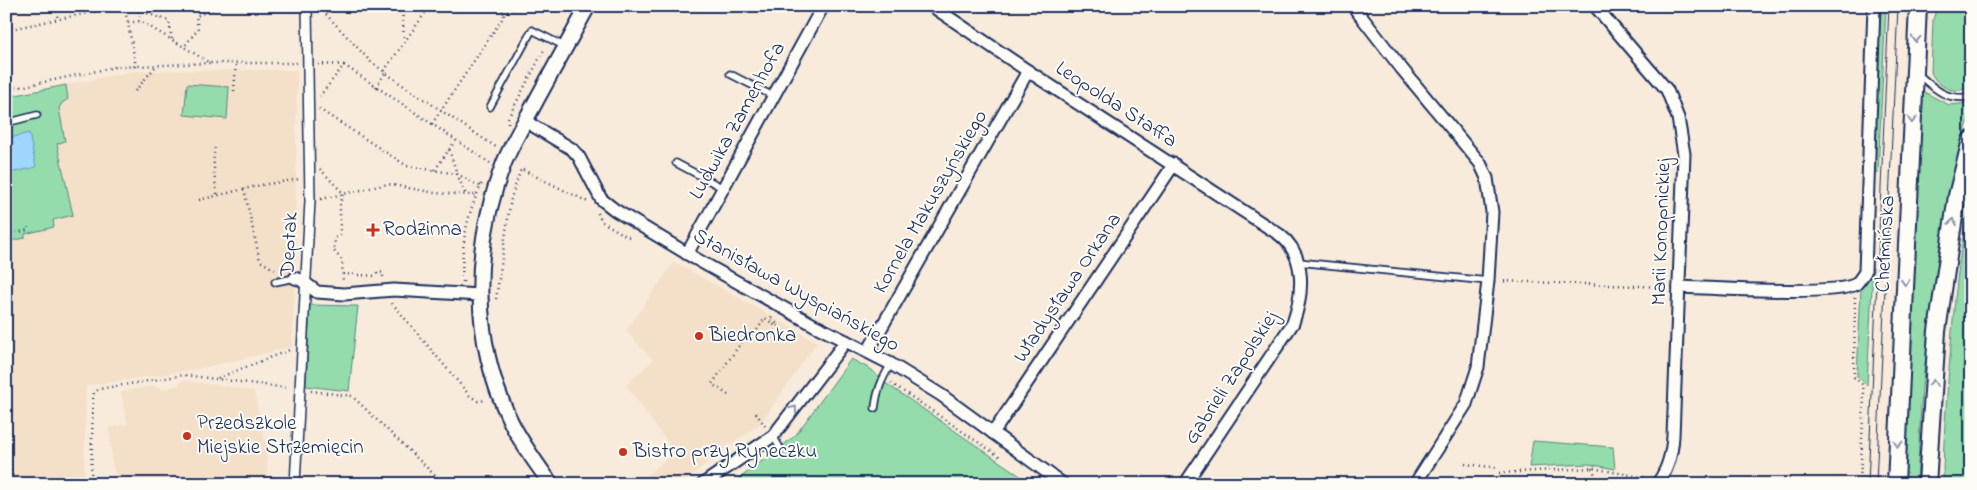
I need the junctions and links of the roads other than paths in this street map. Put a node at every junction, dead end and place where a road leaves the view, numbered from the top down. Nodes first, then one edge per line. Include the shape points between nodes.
1 (307, 6) edge
2 (588, 6) edge
3 (823, 6) edge
4 (932, 6) edge
5 (1353, 6) edge
6 (1595, 6) edge
7 (1874, 6) edge
8 (1918, 6) edge
9 (566, 47) junction
10 (1028, 71) junction
11 (1915, 71) junction
12 (730, 74) dead end
13 (773, 96) junction
14 (1971, 97) edge
15 (490, 107) dead end
16 (37, 115) dead end
17 (525, 120) junction
18 (6, 123) edge
19 (1971, 140) edge
20 (676, 163) dead end
21 (1174, 164) junction
22 (723, 188) junction
23 (1280, 235) joint
24 (687, 254) junction
25 (1298, 262) junction
26 (300, 280) junction
27 (1488, 281) junction
28 (275, 282) dead end
29 (1679, 288) junction
30 (480, 295) junction
31 (846, 341) junction
32 (868, 351) junction
33 (888, 369) junction
34 (875, 408) dead end
35 (993, 433) junction
36 (773, 436) junction
37 (780, 448) dead end
38 (1659, 482) edge
39 (296, 484) edge
40 (550, 484) edge
41 (703, 484) edge
42 (1063, 484) edge
43 (1186, 484) edge
44 (1415, 484) edge
45 (1896, 484) edge
46 (1927, 484) edge

1 - 26 street, Deptak via 311,103 310,201
2 - 9 street
3 - 13 street, Ludwika Zamenhofa
4 - 10 street, Leopolda Staffa
5 - 27 street via 1480,163 1487,178 1492,212
6 - 29 street, Marii Konopnickiej via 1667,90 1678,118 1684,154
7 - 29 street, Chełmińska via 1865,272 1856,284 1836,288
8 -> 11 main road, Chełmińska
9 - 15 lane via 532,30
9 - 17 street
10 - 21 street, Leopolda Staffa
10 - 32 street, Kornela Makuszyńskiego
11 - 14 lane via 1947,96 1957,99
11 -> 45 main road, Chełmińska
12 - 13 lane
13 - 22 street, Ludwika Zamenhofa
16 - 18 lane
17 - 24 street, Stanisława Wyspiańskiego via 572,149 601,198 615,210
17 - 30 street via 493,196 483,242
46 -> 19 main road via 1937,331 1957,196
20 - 22 lane
21 - 23 street, Leopolda Staffa
21 - 35 street, Władysława Orkana
22 - 24 street, Ludwika Zamenhofa
23 - 25 street, Gabrieli Zapolskiej via 1294,250
24 - 31 street, Stanisława Wyspiańskiego
25 - 27 lane
25 - 43 street, Gabrieli Zapolskiej via 1301,290 1293,323
26 - 28 lane
26 - 30 street via 317,292 344,294 383,286 394,290
26 - 39 street, Deptak via 302,345
27 - 44 street via 1473,387 1466,404
29 - 38 street, Marii Konopnickiej via 1672,452
30 - 40 street via 484,339 501,400 510,421
31 - 32 street, Stanisława Wyspiańskiego
36 -> 31 street
32 - 33 street, Stanisława Wyspiańskiego
33 - 34 lane via 876,392
33 - 35 street, Stanisława Wyspiańskiego via 941,395
35 - 42 street, Stanisława Wyspiańskiego
36 - 37 lane
36 - 41 street

